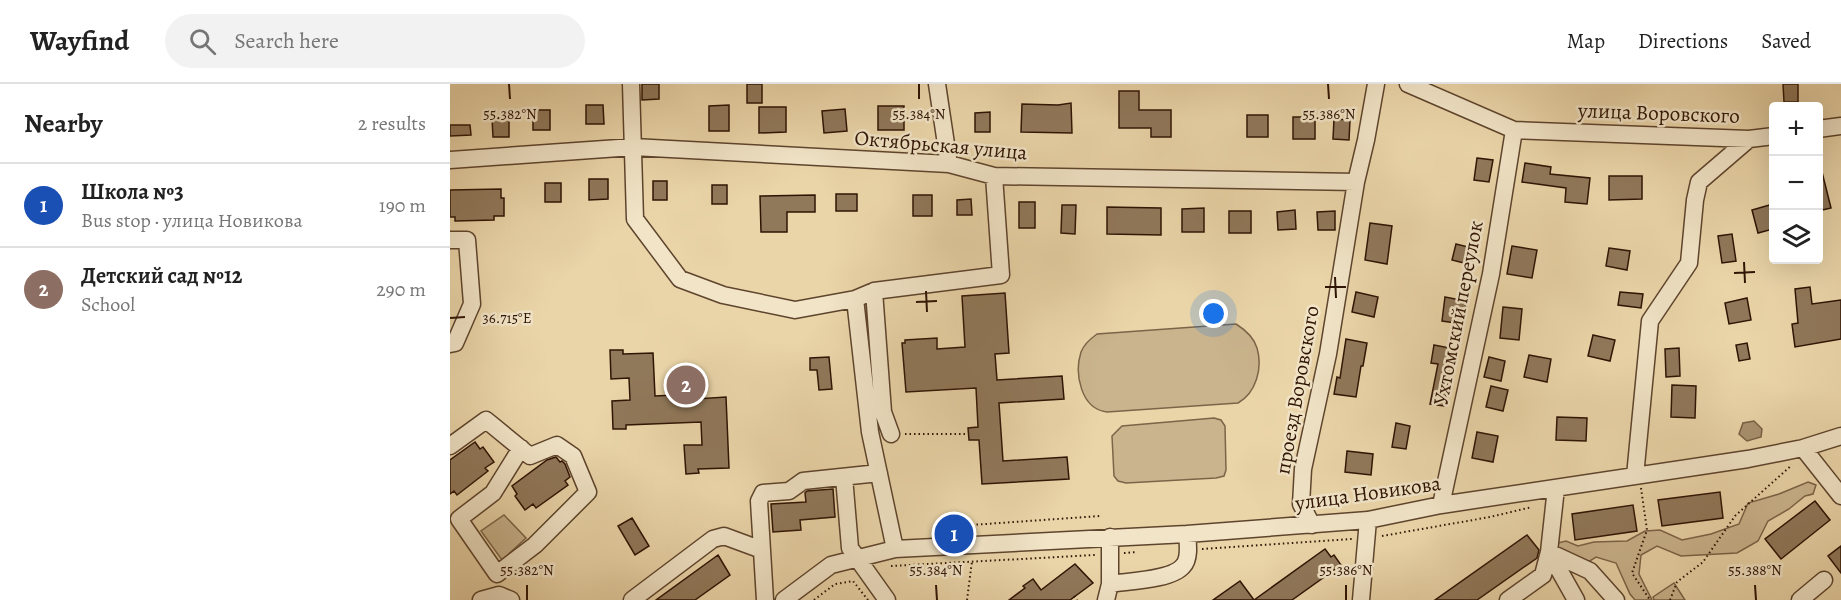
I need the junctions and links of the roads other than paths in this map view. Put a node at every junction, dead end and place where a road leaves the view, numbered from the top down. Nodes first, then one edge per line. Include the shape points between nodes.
1 (631, 84) edge
2 (937, 84) edge
3 (1376, 84) edge
4 (1408, 84) edge
5 (1841, 126) edge
6 (1823, 128) edge
7 (1514, 130) junction
8 (1769, 136) edge
9 (1749, 139) junction
10 (633, 147) junction
11 (450, 160) edge
12 (949, 164) junction
13 (994, 176) junction
14 (1356, 182) junction
15 (450, 240) edge
16 (874, 291) junction
17 (855, 299) junction
18 (450, 344) edge
19 (891, 434) road end
20 (1841, 436) edge
21 (450, 446) edge
22 (521, 448) junction
23 (1801, 454) junction
24 (879, 473) junction
25 (844, 477) junction
26 (1638, 482) junction
27 (1556, 488) junction
28 (1841, 496) edge
29 (1441, 505) junction
30 (1368, 520) junction
31 (1312, 525) junction
32 (1187, 534) junction
33 (1110, 537) junction
34 (896, 549) junction
35 (762, 550) junction
36 (1549, 552) junction
37 (856, 558) junction
38 (1824, 580) dead end
39 (1108, 592) edge
40 (481, 600) edge
41 (512, 600) edge
42 (632, 600) edge
43 (765, 600) edge
44 (784, 600) edge
45 (887, 600) edge
46 (1361, 600) edge
47 (1508, 600) edge
48 (1576, 600) edge
49 (1616, 600) edge
50 (1800, 600) edge

1 - 10 street
2 - 12 street
3 - 14 street, проезд Воровского
4 - 7 street, улица Воровского
5 - 6 street
7 - 9 street, улица Воровского
7 - 29 street, Ухтомский переулок via 1491,274
8 - 9 street, улица Воровского
9 - 26 street via 1699,182 1689,263 1650,321
10 - 11 street, Октябрьская улица
10 - 12 street, Октябрьская улица
10 - 17 street via 635,219 680,279 723,296 795,310
12 - 13 street, Октябрьская улица
13 - 14 street, Октябрьская улица
13 - 16 street via 1001,275
14 - 31 street, проезд Воровского via 1328,354 1303,469 1301,504
15 - 18 street via 467,240 472,304 455,344
16 - 17 street
16 - 19 street via 883,412
17 - 24 street via 870,432
20 - 23 street, улица Новикова
21 - 22 street via 486,420
22 - 22 street via 530,456 557,445 573,456 588,492 535,545 497,574 459,519 494,493
23 - 26 street, улица Новикова
23 - 28 street
24 - 25 street
24 - 34 street
25 - 35 street via 803,480 789,491 763,493 759,501
25 - 37 street via 850,548
26 - 27 street, улица Новикова
27 - 29 street, улица Новикова
27 - 36 street
29 - 30 street, улица Новикова
30 - 31 street, улица Новикова
30 - 46 street
31 - 32 street, улица Новикова
32 - 33 street, улица Новикова
32 - 39 street via 1184,565 1173,574
33 - 34 street, улица Новикова
33 - 39 street
34 - 37 street, улица Новикова
35 - 42 street via 724,536 713,539
35 - 43 street
36 - 47 street via 1543,575
36 - 48 street
36 - 49 street via 1590,571
37 - 44 street, улица Новикова via 831,566
37 - 45 street
38 - 50 street
40 - 41 street via 499,595

